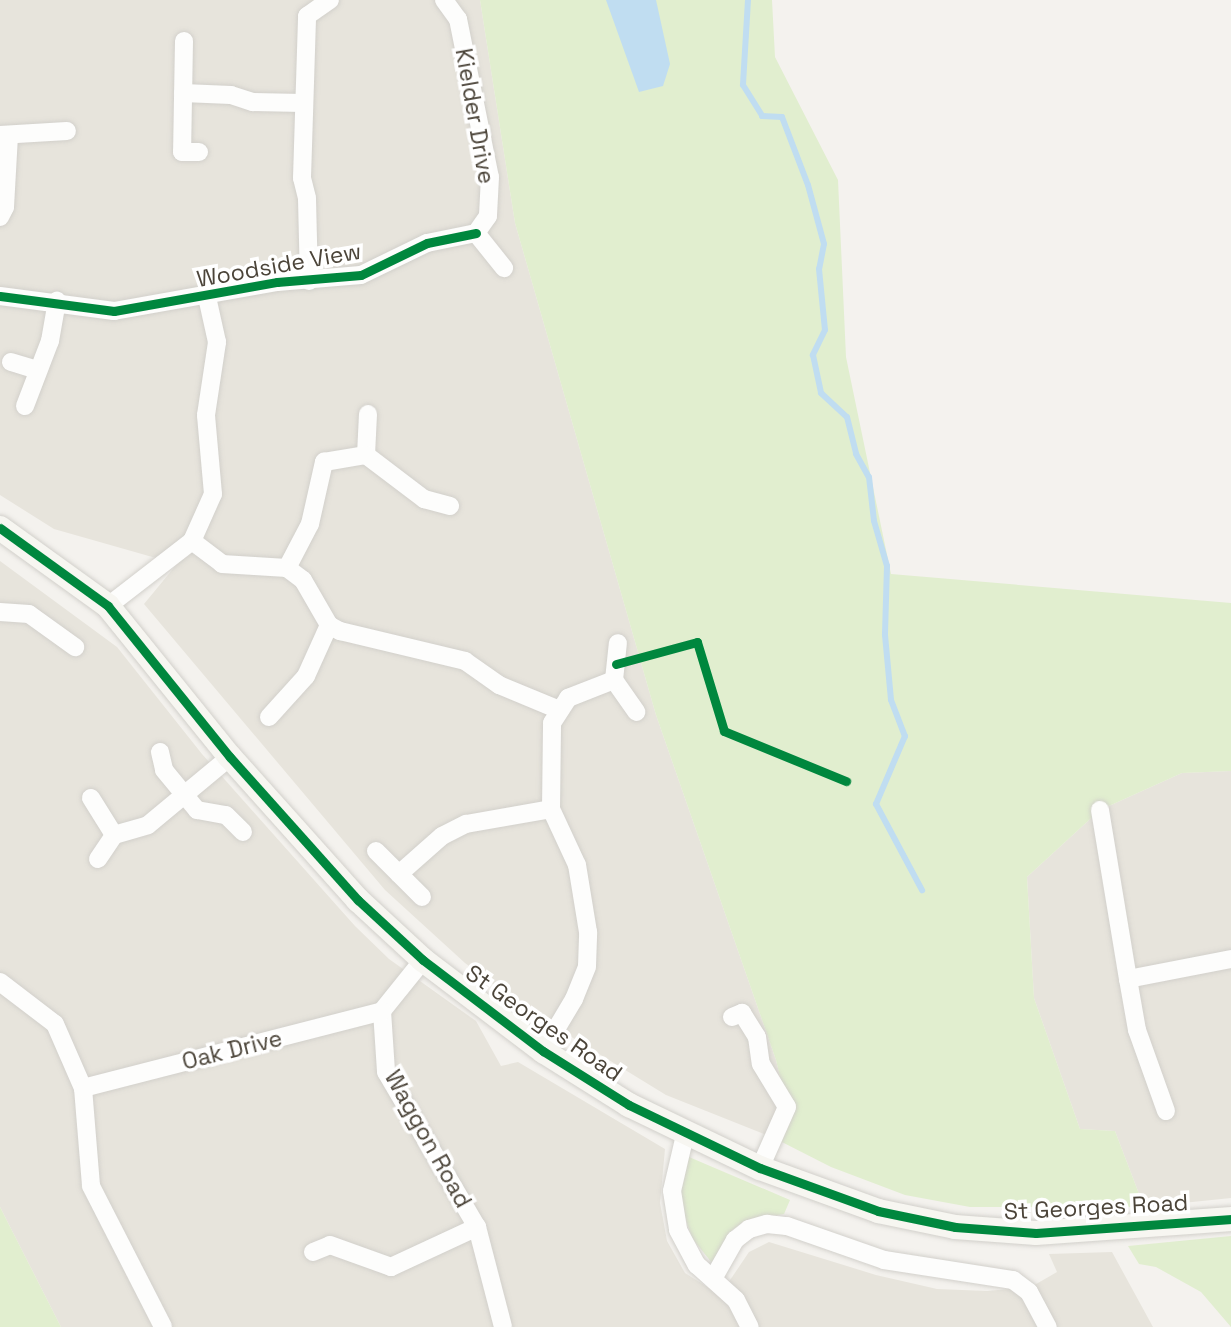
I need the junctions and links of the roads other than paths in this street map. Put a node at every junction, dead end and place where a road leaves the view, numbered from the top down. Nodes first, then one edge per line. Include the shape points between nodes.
1 (330, 0) edge
2 (444, 0) edge
3 (184, 41) dead end
4 (183, 93) junction
5 (303, 103) junction
6 (67, 131) dead end
7 (4, 135) edge
8 (199, 152) dead end
9 (0, 217) edge
10 (476, 233) junction
11 (504, 268) dead end
12 (309, 281) junction
13 (0, 296) edge
14 (207, 297) junction
15 (57, 301) junction
16 (11, 362) dead end
17 (38, 370) junction
18 (25, 406) dead end
19 (368, 414) dead end
20 (366, 455) junction
21 (450, 506) dead end
22 (0, 528) edge
23 (192, 541) junction
24 (287, 568) junction
25 (108, 606) junction
26 (0, 612) edge
27 (329, 625) junction
28 (618, 643) dead end
29 (75, 647) dead end
30 (614, 680) junction
31 (557, 709) junction
32 (636, 712) dead end
33 (269, 718) dead end
34 (160, 752) dead end
35 (230, 757) junction
36 (185, 793) junction
37 (91, 797) dead end
38 (551, 809) junction
39 (1100, 810) dead end
40 (243, 832) dead end
41 (114, 835) junction
42 (376, 851) dead end
43 (98, 859) dead end
44 (399, 874) junction
45 (422, 897) dead end
46 (1231, 959) edge
47 (422, 960) junction
48 (1128, 979) junction
49 (0, 982) edge
50 (738, 1009) dead end
51 (382, 1011) junction
52 (543, 1051) junction
53 (83, 1088) junction
54 (1166, 1111) dead end
55 (685, 1135) junction
56 (760, 1168) junction
57 (1231, 1219) edge
58 (477, 1227) junction
59 (313, 1252) dead end
60 (714, 1277) junction
61 (163, 1327) edge
62 (503, 1327) edge
63 (750, 1327) edge
64 (1048, 1327) edge

1 - 5 street via 307,16
2 - 10 street, Kielder Drive via 458,19 490,177 488,216
3 - 4 street
4 - 5 street
4 - 8 street via 182,152
5 - 12 street
6 - 7 street
7 - 9 street via 5,207
10 - 11 street
10 - 12 street, Woodside View via 427,243 360,275
12 - 14 street, Woodside View via 277,282
13 - 15 street, Woodside View
14 - 15 street, Woodside View via 114,311
14 - 23 street via 217,342 206,415 213,494
15 - 17 street via 50,341
16 - 17 street
17 - 18 street
19 - 20 street
20 - 21 street via 424,499
20 - 24 street via 324,462 310,524
22 - 25 street, St Georges Road
23 - 24 street via 222,564
23 - 25 street
24 - 27 street via 303,580
25 - 35 street, St Georges Road
26 - 29 street via 29,614
27 - 31 street via 464,660 499,685
27 - 33 street via 306,676
28 - 30 street
30 - 31 street via 568,698
30 - 32 street
31 - 38 street via 552,723
34 - 36 street via 164,769
35 - 36 street
35 - 47 street, St Georges Road via 358,900
36 - 40 street via 197,810 226,815
36 - 41 street via 148,825
37 - 41 street
38 - 44 street via 466,824 442,836
38 - 52 street via 577,865 588,932 587,966 574,999
39 - 48 street
41 - 43 street
42 - 44 street
44 - 45 street
46 - 48 street
47 - 51 street
47 - 52 street, St Georges Road
48 - 54 street via 1137,1030
49 - 53 street via 55,1024
50 - 56 street via 757,1037 761,1064 787,1107
51 - 53 street, Oak Drive
51 - 58 street, Waggon Road via 387,1072
52 - 55 street, St Georges Road
53 - 61 street via 91,1186
55 - 56 street, St Georges Road
55 - 60 street via 675,1168 673,1210 685,1249
56 - 57 street, St Georges Road via 878,1211 955,1227 1037,1233
58 - 59 street via 391,1267 330,1245
58 - 62 street, Waggon Road
60 - 63 street via 736,1300
60 - 64 street via 735,1240 750,1229 767,1224 787,1226 884,1260 1013,1280 1029,1292

